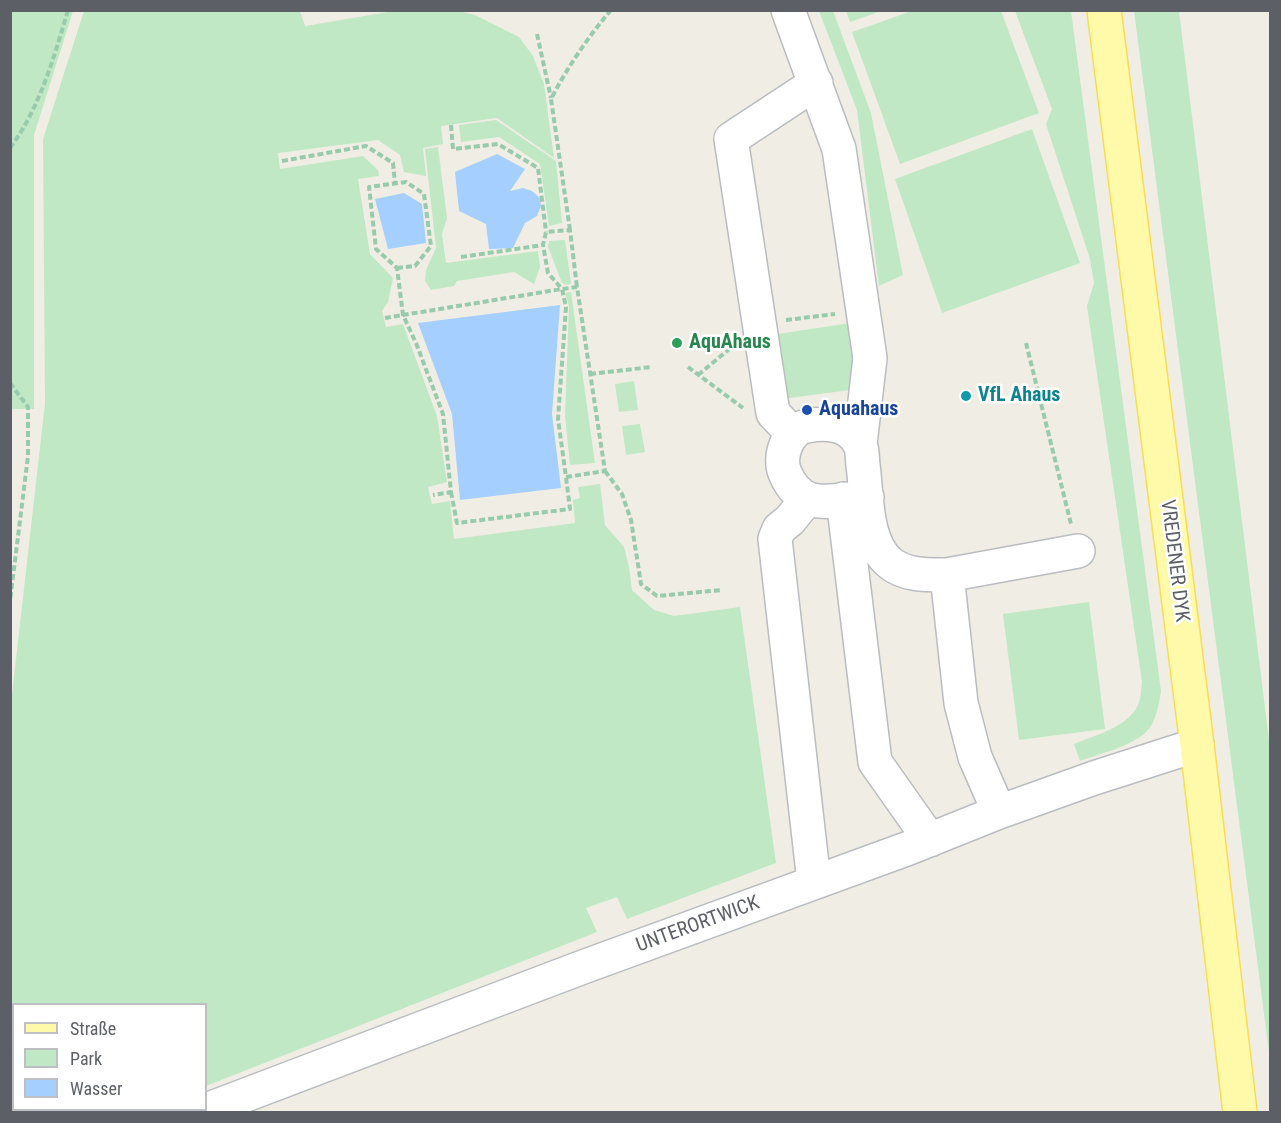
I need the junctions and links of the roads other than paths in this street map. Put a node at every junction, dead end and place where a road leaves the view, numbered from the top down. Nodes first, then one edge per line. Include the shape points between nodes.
1 (788, 10) edge
2 (1104, 10) edge
3 (816, 83) junction
4 (793, 434) junction
5 (860, 444) junction
6 (855, 498) junction
7 (807, 500) junction
8 (1078, 551) road end
9 (947, 575) junction
10 (1197, 745) junction
11 (999, 812) junction
12 (930, 840) junction
13 (814, 882) junction
14 (207, 1111) edge
15 (1240, 1113) edge

1 - 3 street
2 - 10 main road, VREDENER DYK
3 - 4 street via 731,139 772,413
3 - 5 street via 838,148 870,358
4 - 5 street via 798,428 829,424 846,429
4 - 7 street via 788,440 783,467 789,483
5 - 6 street
6 - 7 street
6 - 9 street via 880,552 891,564 909,572
6 - 12 street via 875,762
7 - 13 street via 779,529 775,539
8 - 9 street
9 - 11 street via 961,703 975,757
10 - 11 street, UNTERORTWICK
10 - 15 main road, VREDENER DYK
11 - 12 street, UNTERORTWICK
12 - 13 street, UNTERORTWICK
13 - 14 street, UNTERORTWICK

